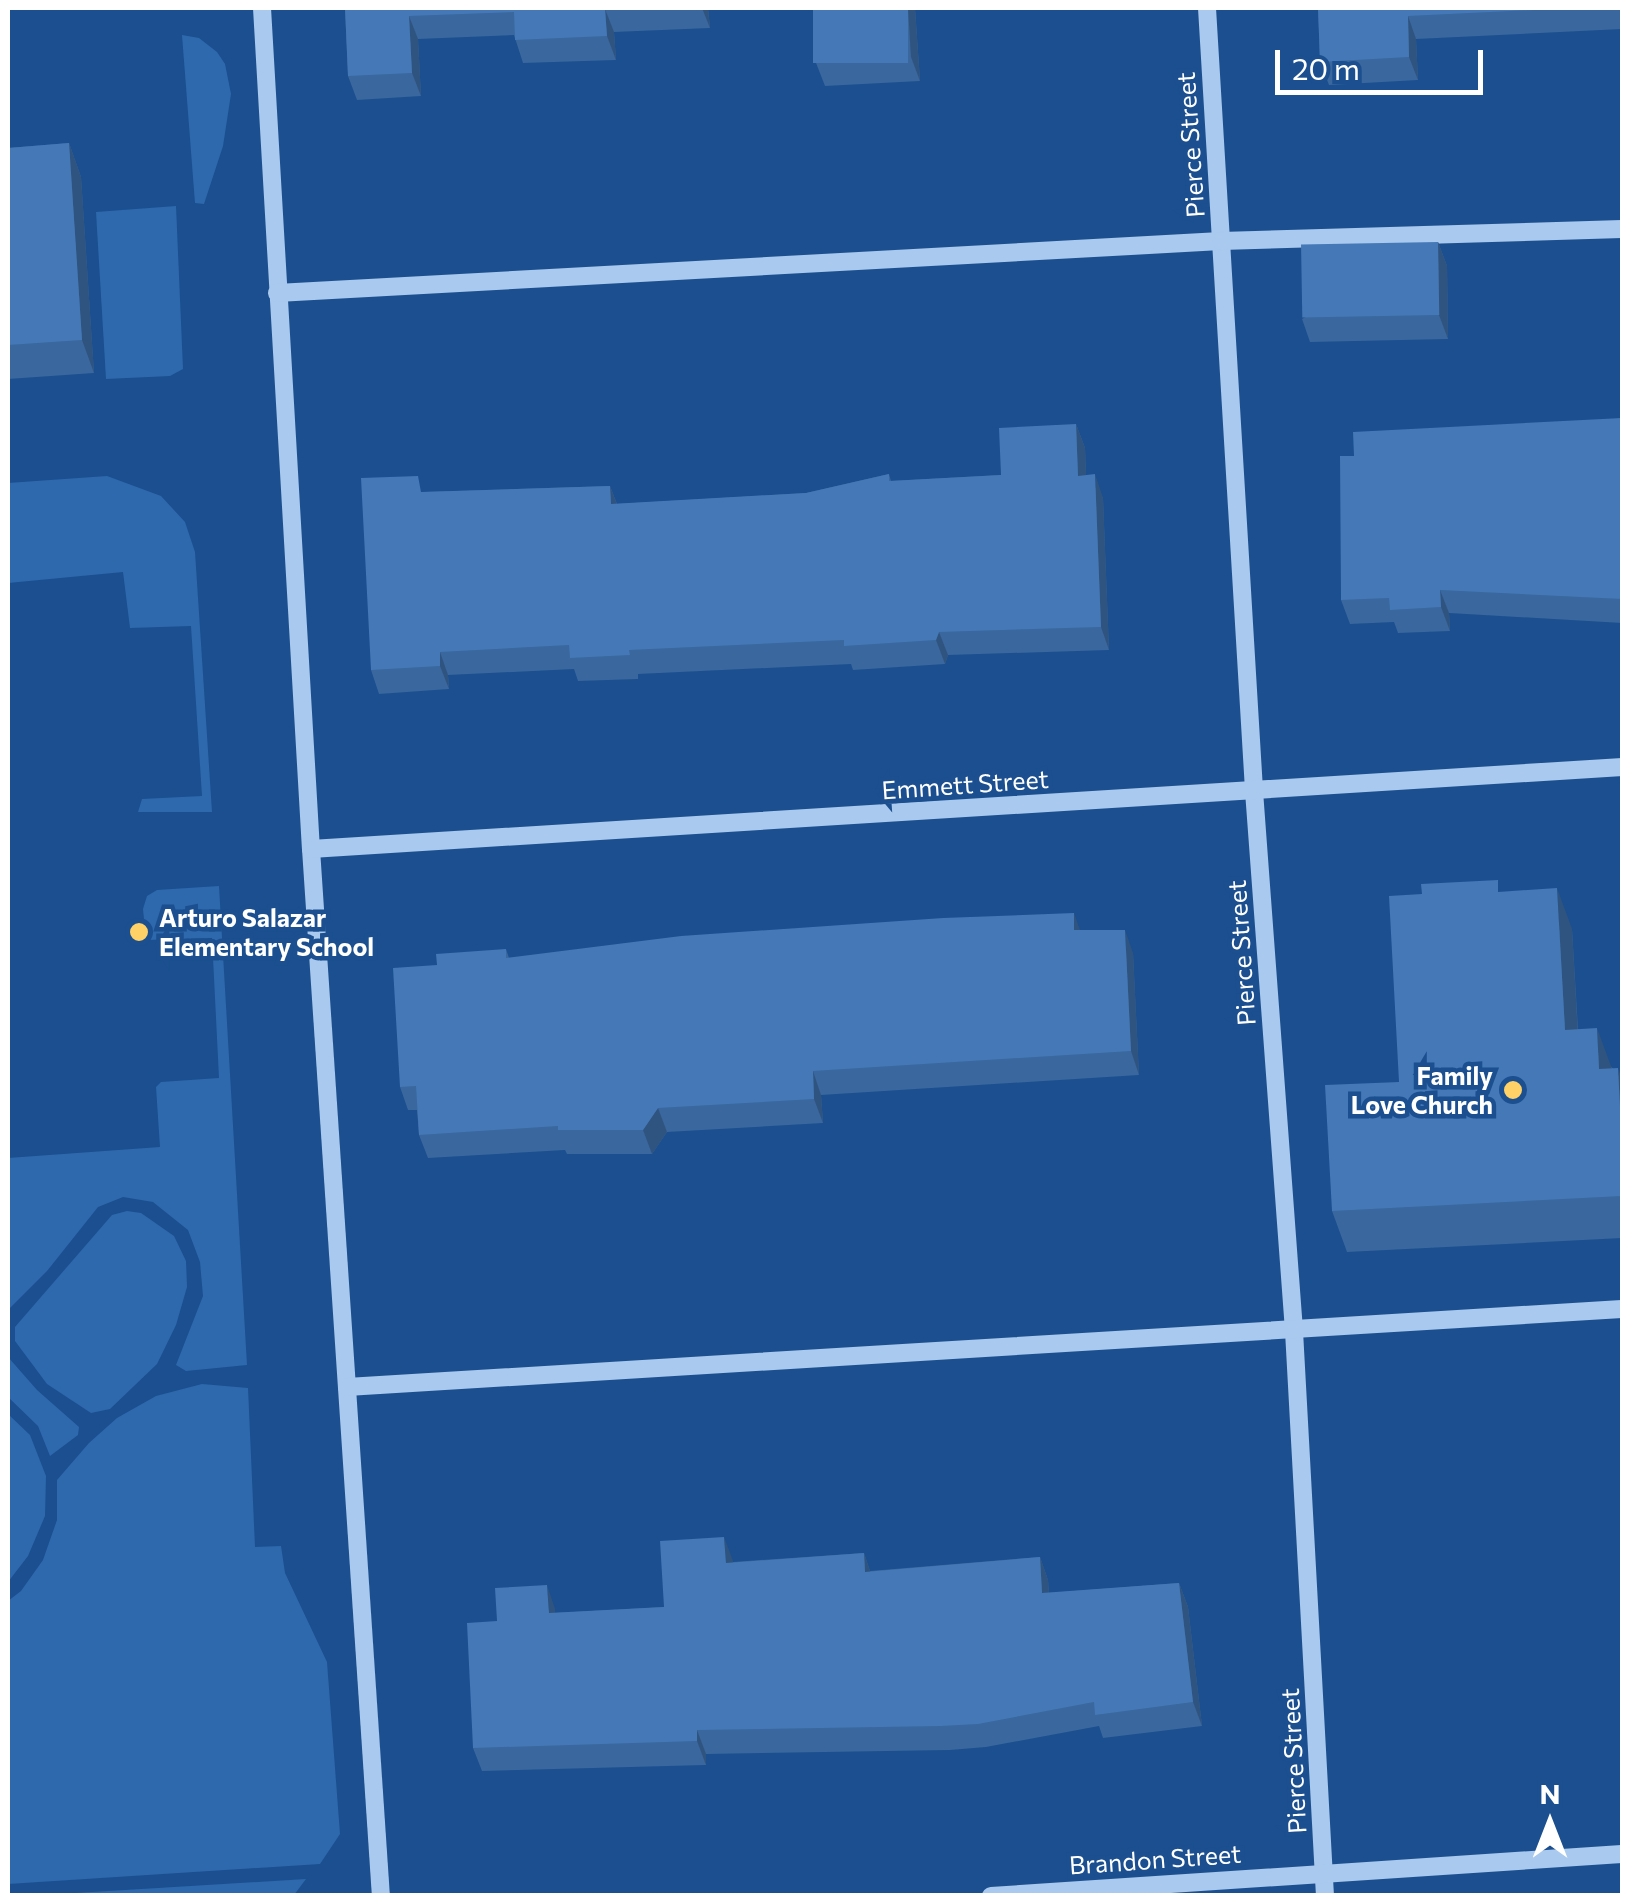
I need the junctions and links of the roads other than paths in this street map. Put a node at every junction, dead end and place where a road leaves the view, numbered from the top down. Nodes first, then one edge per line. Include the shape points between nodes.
1 (262, 8) edge
2 (1207, 8) edge
3 (1622, 228) edge
4 (1222, 241) junction
5 (277, 293) junction
6 (1622, 767) edge
7 (1254, 791) junction
8 (312, 849) junction
9 (1622, 1309) edge
10 (1294, 1331) junction
11 (347, 1387) junction
12 (1622, 1854) edge
13 (1324, 1873) junction
14 (381, 1896) edge
15 (991, 1896) edge
16 (1325, 1896) edge

1 - 5 street
2 - 4 street, Pierce Street
3 - 4 street
4 - 5 street
4 - 7 street, Pierce Street
5 - 8 street
6 - 7 street, Emmett Street
7 - 8 street, Emmett Street
7 - 10 street, Pierce Street
8 - 11 street
9 - 10 street
10 - 11 street
10 - 13 street, Pierce Street
11 - 14 street
12 - 13 street, Brandon Street
13 - 15 street, Brandon Street
13 - 16 street, Pierce Street

